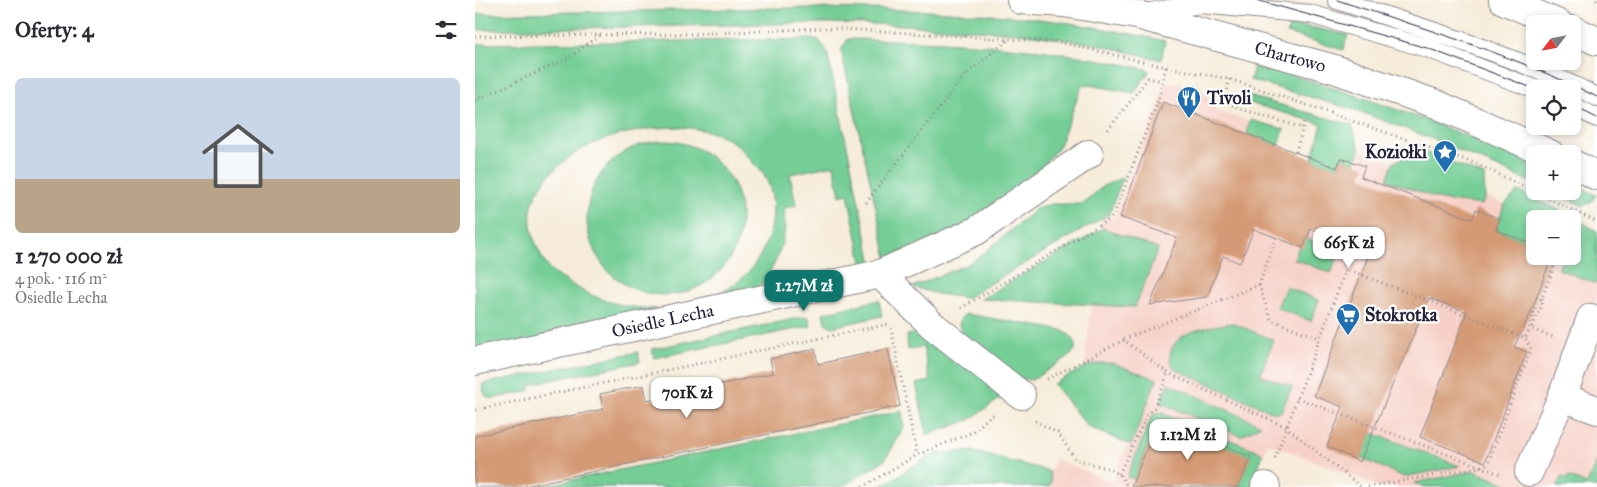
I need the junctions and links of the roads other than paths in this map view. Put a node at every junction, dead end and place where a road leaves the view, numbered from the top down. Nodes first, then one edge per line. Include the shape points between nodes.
1 (1021, 0) edge
2 (1337, 0) edge
3 (1503, 0) edge
4 (1137, 15) junction
5 (1538, 15) edge
6 (1581, 34) edge
7 (1597, 41) edge
8 (1526, 86) edge
9 (1597, 97) edge
10 (1581, 110) edge
11 (1597, 118) edge
12 (1530, 145) edge
13 (1089, 154) road end
14 (1581, 168) edge
15 (1597, 176) edge
16 (879, 274) junction
17 (1591, 318) dead end
18 (475, 362) edge
19 (1562, 397) junction
20 (1016, 402) road end
21 (1597, 410) edge
22 (1518, 474) road end

1 - 4 street, Chartowo
2 - 9 lane via 1513,61
3 - 5 street
4 - 8 lane via 1200,4 1310,14 1427,48
4 - 12 street, Chartowo via 1340,70 1436,104
6 - 7 street
10 - 11 lane
13 - 16 street, Osiedle Lecha via 976,231
14 - 15 street
16 - 18 street, Osiedle Lecha
16 - 20 street
17 - 19 street
19 - 21 street
19 - 22 street

